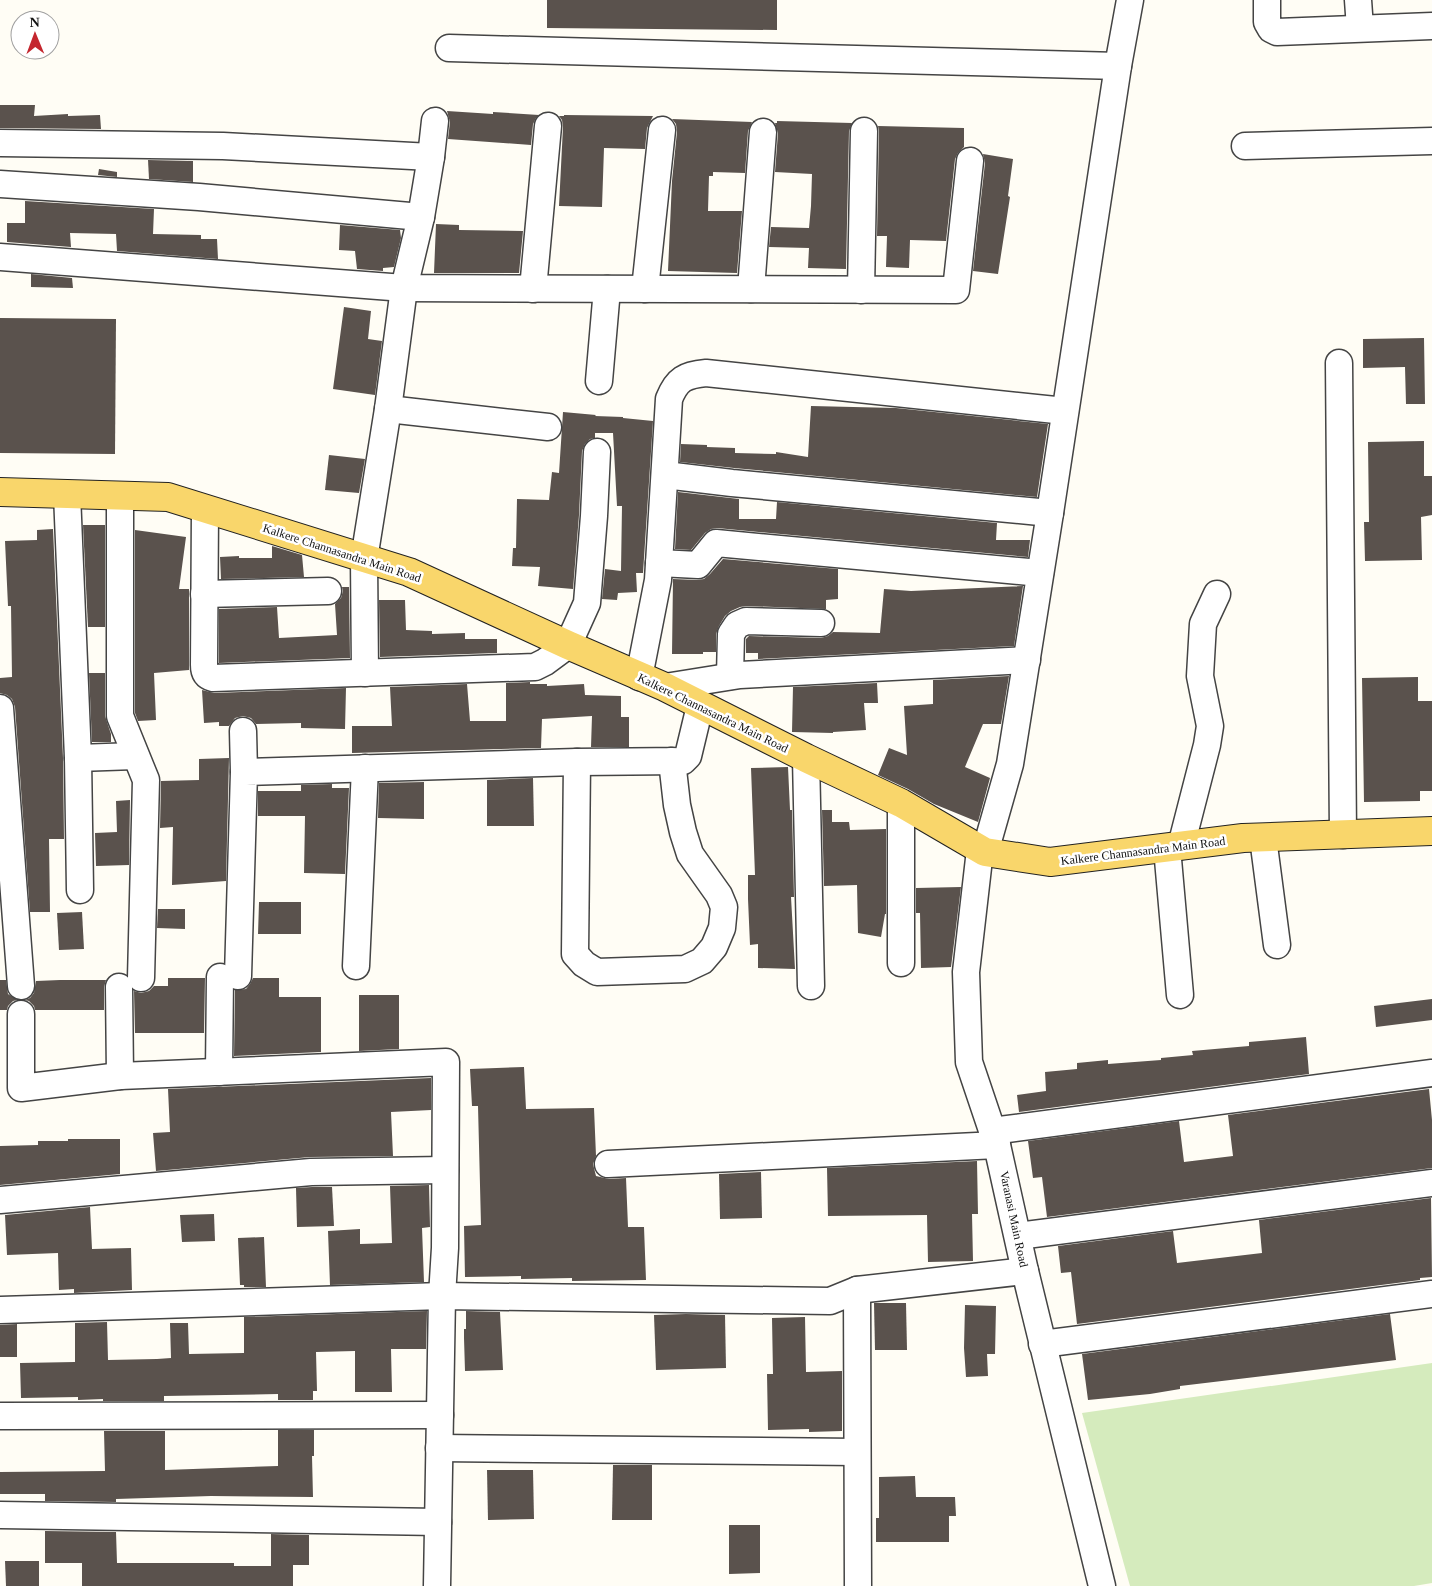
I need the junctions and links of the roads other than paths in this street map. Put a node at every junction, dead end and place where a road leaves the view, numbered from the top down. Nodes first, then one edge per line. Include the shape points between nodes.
1 (1130, 0) edge
2 (1267, 0) edge
3 (1358, 0) edge
4 (1432, 26) edge
5 (1360, 28) junction
6 (449, 48) dead end
7 (1118, 66) junction
8 (435, 121) dead end
9 (548, 126) dead end
10 (662, 130) dead end
11 (864, 131) dead end
12 (763, 132) dead end
13 (1432, 141) edge
14 (0, 143) edge
15 (1245, 146) dead end
16 (431, 157) junction
17 (970, 161) dead end
18 (0, 184) edge
19 (421, 217) junction
20 (0, 257) edge
21 (404, 288) junction
22 (533, 289) junction
23 (607, 289) junction
24 (645, 289) junction
25 (751, 289) junction
26 (861, 290) junction
27 (1338, 363) dead end
28 (599, 380) dead end
29 (388, 409) junction
30 (1065, 411) junction
31 (548, 427) dead end
32 (597, 452) dead end
33 (665, 475) junction
34 (0, 492) edge
35 (67, 494) junction
36 (120, 496) junction
37 (205, 509) junction
38 (1050, 514) junction
39 (364, 559) junction
40 (659, 564) junction
41 (1040, 573) junction
42 (328, 591) dead end
43 (204, 594) junction
44 (1217, 594) dead end
45 (821, 623) dead end
46 (568, 645) junction
47 (1027, 660) junction
48 (365, 673) junction
49 (730, 676) junction
50 (640, 677) junction
51 (665, 687) junction
52 (700, 706) junction
53 (0, 708) edge
54 (243, 731) dead end
55 (136, 756) junction
56 (78, 758) junction
57 (806, 758) junction
58 (672, 761) junction
59 (577, 762) junction
60 (365, 768) junction
61 (244, 772) junction
62 (901, 803) junction
63 (1432, 831) edge
64 (1343, 834) junction
65 (1263, 838) junction
66 (1174, 847) junction
67 (982, 851) junction
68 (80, 890) dead end
69 (1277, 945) dead end
70 (901, 963) dead end
71 (356, 966) dead end
72 (21, 986) dead end
73 (811, 986) dead end
74 (1180, 995) dead end
75 (21, 1014) dead end
76 (219, 1072) junction
77 (1432, 1073) edge
78 (120, 1076) junction
79 (11, 1088) edge
80 (995, 1138) junction
81 (608, 1164) dead end
82 (445, 1170) junction
83 (1432, 1183) edge
84 (0, 1200) edge
85 (1018, 1236) junction
86 (1025, 1271) junction
87 (857, 1290) junction
88 (1432, 1294) edge
89 (442, 1296) junction
90 (0, 1310) edge
91 (1042, 1344) junction
92 (440, 1414) junction
93 (0, 1416) edge
94 (439, 1448) junction
95 (857, 1452) junction
96 (0, 1515) edge
97 (438, 1522) junction
98 (437, 1586) edge
99 (858, 1586) edge
100 (1102, 1586) edge

1 - 7 street, Varanasi Main Road
2 - 5 street via 1267,22 1270,29 1277,32
3 - 5 street
4 - 5 street
6 - 7 street
7 - 30 street, Varanasi Main Road
8 - 16 street
9 - 22 street
10 - 24 street
11 - 26 street
12 - 25 street
13 - 15 street
14 - 16 street via 222,146
16 - 19 street
17 - 26 street via 956,290
18 - 19 street via 199,196
19 - 21 street
20 - 21 street
21 - 22 street
21 - 29 street
22 - 23 street
23 - 24 street
23 - 28 street
24 - 25 street
25 - 26 street
27 - 64 street
29 - 31 street
29 - 39 street
30 - 33 street via 692,374 683,378 669,399
30 - 38 street, Varanasi Main Road
32 - 46 street via 587,603
33 - 38 street
33 - 40 street
34 - 35 main road, Kalkere Channasandra Main Road
35 - 36 main road, Kalkere Channasandra Main Road
35 - 56 street
36 - 37 main road, Kalkere Channasandra Main Road via 168,498
36 - 55 street via 120,716
37 - 39 main road, Kalkere Channasandra Main Road
37 - 43 street
38 - 41 street, Varanasi Main Road
39 - 46 main road, Kalkere Channasandra Main Road via 409,572
39 - 48 street
40 - 41 street via 698,564 716,543
40 - 50 street
41 - 47 street, Varanasi Main Road
42 - 43 street
43 - 48 street via 204,665 209,677
44 - 66 street via 1203,624 1200,676 1210,726 1207,745
45 - 49 street via 746,621 737,624 731,634
46 - 48 street via 535,667
46 - 50 main road, Kalkere Channasandra Main Road
47 - 49 street
47 - 67 street, Varanasi Main Road via 1010,764
49 - 51 street
50 - 51 main road, Kalkere Channasandra Main Road
51 - 52 main road, Kalkere Channasandra Main Road
52 - 57 main road, Kalkere Channasandra Main Road
52 - 58 street via 688,756 683,761
53 - 72 street
54 - 61 street
55 - 56 street
55 - 78 street via 144,772 146,789
56 - 68 street
57 - 62 main road, Kalkere Channasandra Main Road
57 - 73 street
58 - 59 street
58 - 59 street via 683,832 690,854 724,907 722,928 714,947 702,961 685,969 597,972 575,954
59 - 60 street
60 - 61 street
60 - 71 street
61 - 76 street
62 - 67 main road, Kalkere Channasandra Main Road
62 - 70 street
63 - 64 main road, Kalkere Channasandra Main Road
64 - 65 main road, Kalkere Channasandra Main Road
65 - 66 main road, Kalkere Channasandra Main Road
65 - 69 street
66 - 67 main road, Kalkere Channasandra Main Road via 1050,862
66 - 74 street
67 - 80 street, Varanasi Main Road via 966,972 969,1062
75 - 79 street
76 - 78 street
76 - 82 street via 446,1062
77 - 80 street
78 - 79 street
80 - 81 street
80 - 85 street, Varanasi Main Road
82 - 84 street via 311,1172
82 - 89 street
83 - 85 street
85 - 86 street, Varanasi Main Road
86 - 87 street
86 - 91 street, Varanasi Main Road
87 - 89 street via 830,1301
87 - 95 street
88 - 91 street
89 - 90 street
89 - 92 street
91 - 100 street, Varanasi Main Road
92 - 93 street
92 - 94 street
94 - 95 street
94 - 97 street
95 - 99 street
96 - 97 street
97 - 98 street

